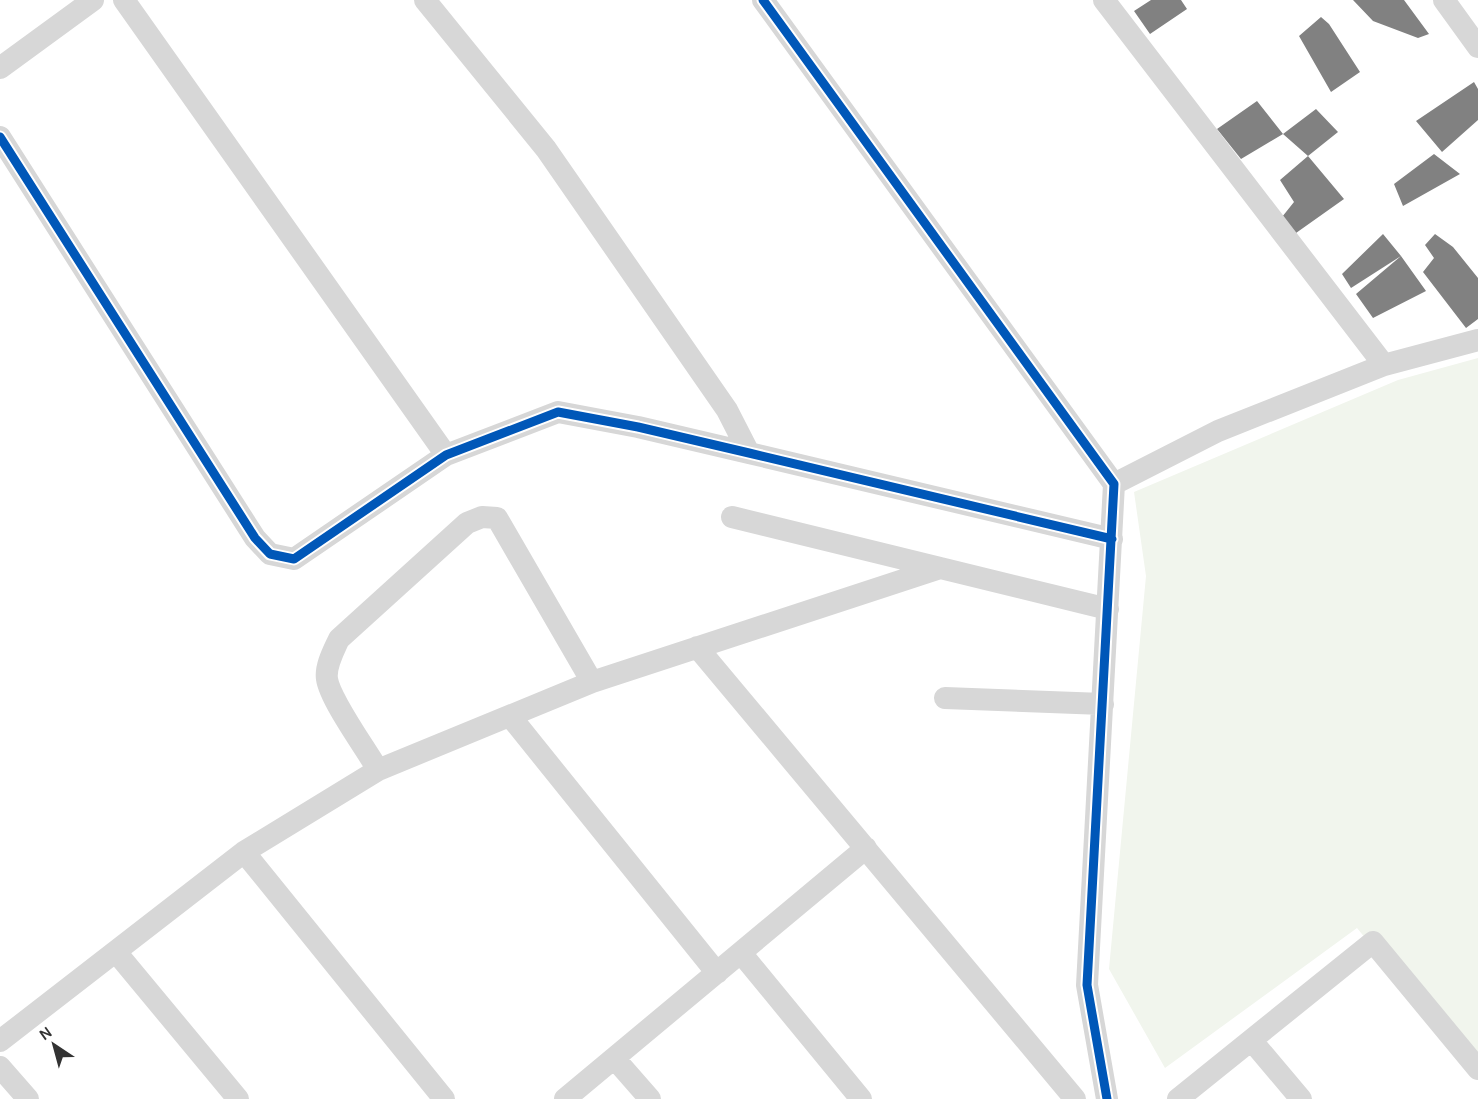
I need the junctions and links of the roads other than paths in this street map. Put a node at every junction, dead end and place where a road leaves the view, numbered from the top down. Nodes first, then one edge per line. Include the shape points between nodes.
1 (93, 0) edge
2 (124, 0) edge
3 (426, 0) edge
4 (763, 0) edge
5 (1104, 0) edge
6 (1444, 0) edge
7 (1478, 47) edge
8 (0, 68) edge
9 (0, 137) edge
10 (1478, 340) edge
11 (1384, 365) junction
12 (749, 453) junction
13 (446, 455) junction
14 (1114, 484) junction
15 (732, 517) dead end
16 (1112, 539) junction
17 (940, 568) junction
18 (1108, 609) junction
19 (697, 647) junction
20 (592, 682) junction
21 (945, 698) dead end
22 (1103, 704) junction
23 (510, 716) junction
24 (378, 770) junction
25 (866, 848) junction
26 (244, 852) junction
27 (116, 952) junction
28 (741, 953) junction
29 (717, 973) junction
30 (0, 1041) edge
31 (1252, 1041) junction
32 (615, 1059) junction
33 (0, 1067) edge
34 (1478, 1070) edge
35 (28, 1099) edge
36 (238, 1099) edge
37 (444, 1099) edge
38 (565, 1099) edge
39 (650, 1099) edge
40 (861, 1099) edge
41 (1075, 1099) edge
42 (1107, 1099) edge
43 (1178, 1099) edge
44 (1300, 1099) edge

1 - 8 street
2 - 13 street
3 - 12 street via 546,149 727,410
4 - 14 street
5 - 11 street
6 - 7 street
9 - 13 street via 255,538 270,554 294,559
10 - 11 street
11 - 14 street via 1218,431
12 - 13 street via 558,412
12 - 16 street
14 - 16 street
15 - 17 street
16 - 18 street
17 - 18 street
17 - 19 street
18 - 22 street
19 - 20 street
19 - 25 street
20 - 23 street
20 - 24 street via 496,518 482,517 467,523 339,639 329,663 326,678 335,700
21 - 22 street
22 - 42 street via 1087,985
23 - 24 street
23 - 29 street
24 - 26 street
25 - 28 street
25 - 41 street
26 - 27 street
26 - 37 street
27 - 30 street
27 - 36 street
28 - 29 street
28 - 40 street
29 - 32 street
31 - 34 street via 1373,942
31 - 43 street
31 - 44 street
32 - 38 street
32 - 39 street
33 - 35 street

